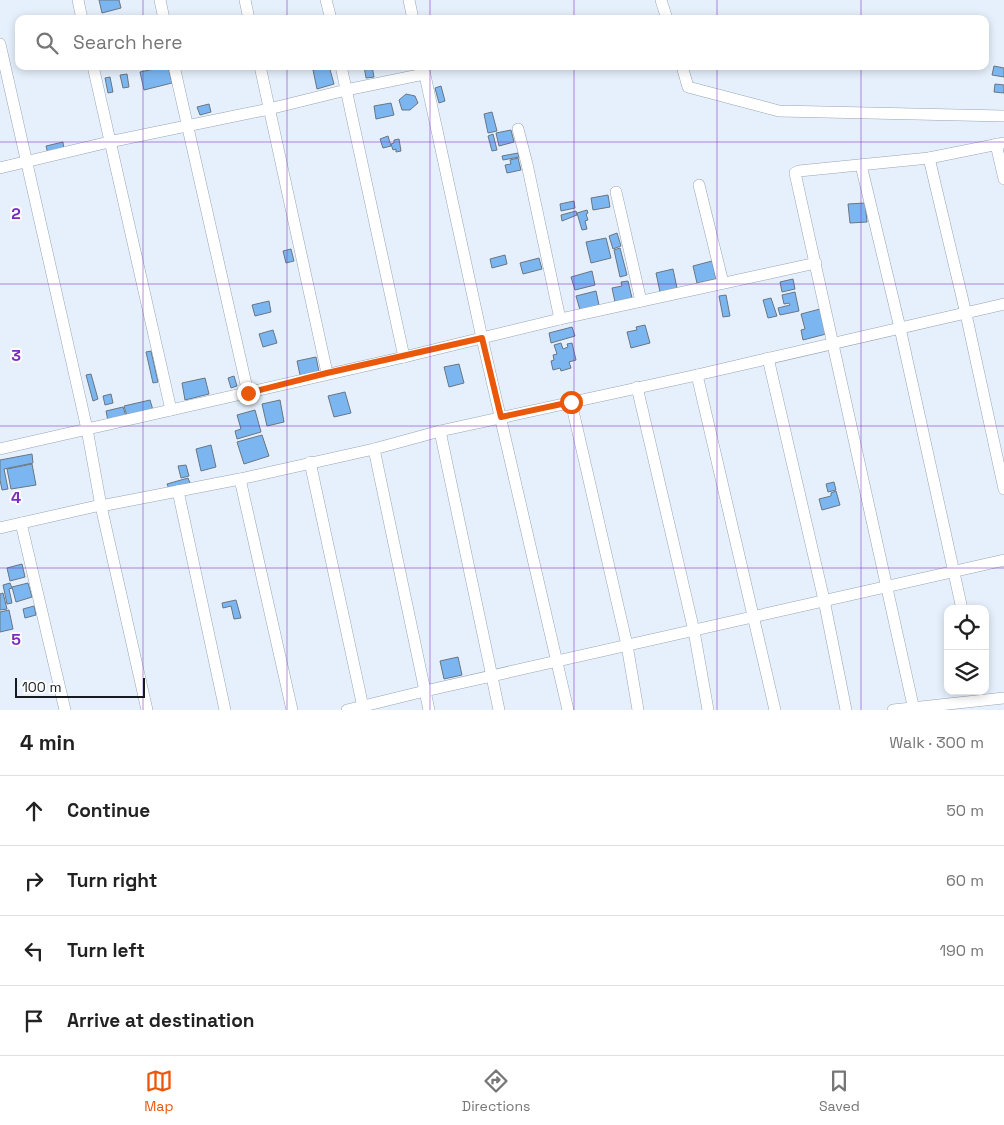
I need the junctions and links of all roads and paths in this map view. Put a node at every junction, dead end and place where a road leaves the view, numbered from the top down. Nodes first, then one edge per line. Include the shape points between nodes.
1 (78, 0) edge
2 (160, 0) edge
3 (244, 0) edge
4 (326, 0) edge
5 (409, 0) edge
6 (661, 0) edge
7 (81, 15) edge
8 (163, 15) edge
9 (248, 15) edge
10 (330, 15) edge
11 (412, 15) edge
12 (666, 15) edge
13 (0, 44) edge
14 (94, 70) edge
15 (175, 70) edge
16 (261, 70) edge
17 (342, 70) edge
18 (423, 70) edge
19 (683, 70) edge
20 (346, 90) junction
21 (269, 109) junction
22 (1004, 116) edge
23 (187, 126) junction
24 (518, 130) dead end
25 (109, 142) junction
26 (1000, 144) edge
27 (930, 158) junction
28 (27, 162) junction
29 (861, 164) junction
30 (0, 168) edge
31 (1004, 179) edge
32 (699, 185) dead end
33 (616, 192) dead end
34 (816, 263) junction
35 (723, 283) junction
36 (642, 301) junction
37 (1004, 304) edge
38 (966, 314) junction
39 (560, 319) junction
40 (900, 328) junction
41 (482, 338) junction
42 (834, 343) junction
43 (404, 357) junction
44 (768, 358) junction
45 (327, 373) junction
46 (697, 375) junction
47 (637, 387) junction
48 (248, 393) junction
49 (571, 402) junction
50 (171, 410) junction
51 (501, 417) junction
52 (87, 429) junction
53 (440, 431) junction
54 (374, 448) junction
55 (0, 449) edge
56 (310, 462) junction
57 (240, 478) junction
58 (1004, 489) edge
59 (178, 491) junction
60 (101, 505) junction
61 (21, 524) junction
62 (0, 528) edge
63 (1004, 560) edge
64 (953, 571) junction
65 (887, 586) junction
66 (824, 600) junction
67 (961, 605) edge
68 (753, 617) junction
69 (694, 631) junction
70 (627, 645) junction
71 (556, 661) junction
72 (492, 676) junction
73 (425, 691) junction
74 (1004, 698) edge
75 (983, 701) edge
76 (363, 706) junction
77 (913, 709) edge
78 (65, 710) edge
79 (147, 710) edge
80 (225, 710) edge
81 (292, 710) edge
82 (347, 710) edge
83 (429, 710) edge
84 (499, 710) edge
85 (568, 710) edge
86 (638, 710) edge
87 (708, 710) edge
88 (775, 710) edge
89 (846, 710) edge
90 (893, 710) edge

1 - 7 street
2 - 8 street
3 - 9 street
4 - 10 street
5 - 11 street
6 - 12 street
13 - 28 street
14 - 25 street
15 - 23 street
16 - 21 street
17 - 20 street
18 - 20 street
18 - 41 street
19 - 22 street via 688,87 779,111
20 - 21 street
20 - 43 street
21 - 23 street
21 - 45 street
23 - 25 street
23 - 48 street
24 - 39 street
25 - 28 street
25 - 50 street
26 - 27 street
26 - 31 street
27 - 29 street
27 - 38 street
28 - 30 street
28 - 52 street
29 - 34 street via 795,173
29 - 40 street
32 - 35 street
33 - 36 street
34 - 35 street
34 - 42 street
35 - 36 street
36 - 39 street
37 - 38 street
38 - 40 street
38 - 58 street
39 - 41 street
40 - 42 street
40 - 64 street
41 - 43 street
41 - 51 street
42 - 44 street
42 - 65 street
43 - 45 street
44 - 46 street
44 - 66 street
45 - 48 street
46 - 47 street
46 - 68 street
47 - 49 street
47 - 69 street
48 - 50 street
49 - 51 street
49 - 70 street
50 - 52 street
51 - 53 street
51 - 71 street
52 - 55 street
52 - 60 street
53 - 54 street
53 - 72 street
54 - 56 street
54 - 73 street
56 - 57 street
56 - 76 street
57 - 59 street
57 - 81 street
59 - 60 street
59 - 80 street
60 - 61 street
60 - 79 street
61 - 62 street
61 - 78 street
63 - 64 street
64 - 65 street
64 - 67 street
65 - 66 street
65 - 77 street
66 - 68 street
66 - 89 street
68 - 69 street
68 - 88 street
69 - 70 street
69 - 87 street
70 - 71 street
70 - 86 street
71 - 72 street
71 - 85 street
72 - 73 street
72 - 84 street
73 - 76 street
73 - 83 street
74 - 75 street
75 - 77 street
76 - 82 street
77 - 90 street

